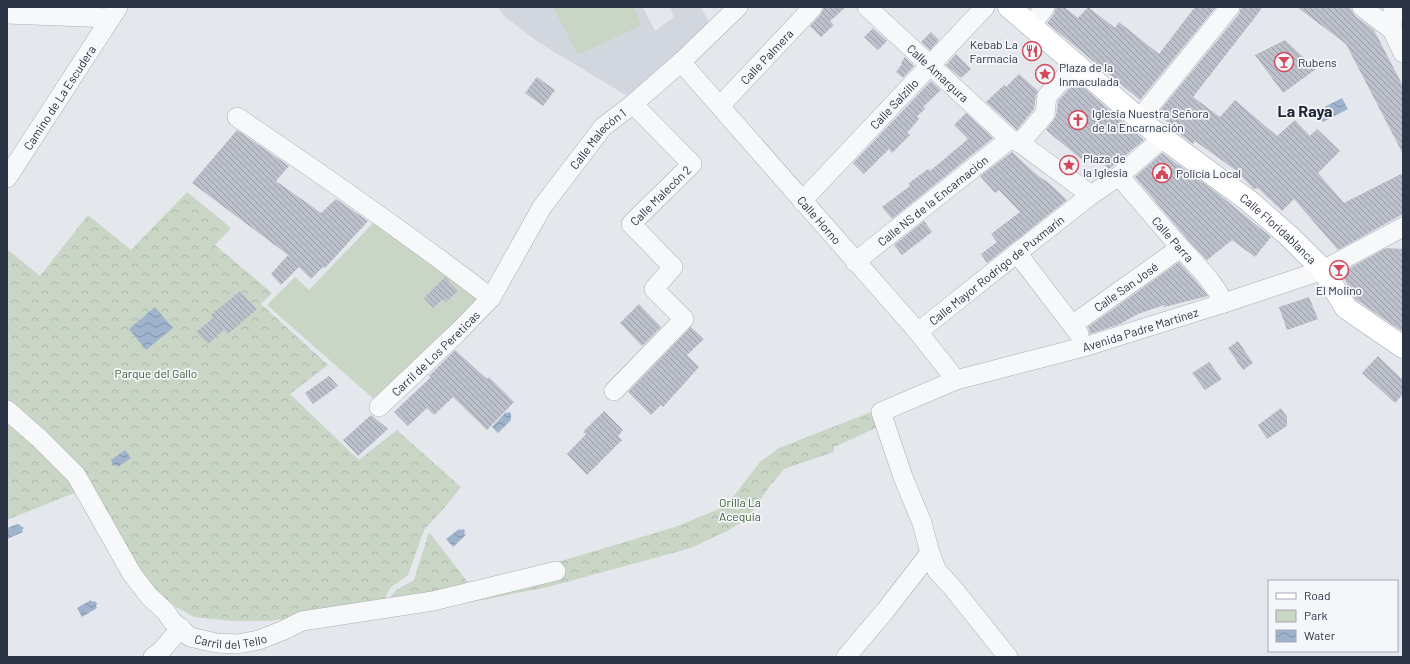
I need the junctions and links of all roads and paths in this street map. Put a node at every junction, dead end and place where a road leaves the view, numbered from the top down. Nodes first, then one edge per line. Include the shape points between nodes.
1 (738, 7) edge
2 (813, 7) edge
3 (867, 7) edge
4 (985, 7) edge
5 (1009, 7) edge
6 (1045, 7) edge
7 (1230, 7) edge
8 (1362, 7) edge
9 (1393, 7) edge
10 (114, 13) edge
11 (7, 14) edge
12 (1031, 26) junction
13 (1392, 30) junction
14 (1403, 53) edge
15 (681, 62) junction
16 (1076, 64) junction
17 (930, 66) junction
18 (633, 104) junction
19 (720, 106) junction
20 (237, 117) dead end
21 (1140, 118) junction
22 (1162, 138) junction
23 (1015, 141) junction
24 (1119, 176) junction
25 (7, 178) edge
26 (1091, 195) junction
27 (802, 201) junction
28 (1403, 227) edge
29 (1180, 248) junction
30 (1016, 253) junction
31 (855, 262) junction
32 (1323, 270) junction
33 (491, 298) junction
34 (1224, 303) junction
35 (1072, 325) junction
36 (918, 332) junction
37 (1087, 346) junction
38 (1403, 347) edge
39 (956, 380) junction
40 (614, 391) dead end
41 (379, 407) dead end
42 (7, 410) edge
43 (930, 553) junction
44 (556, 571) dead end
45 (181, 628) junction
46 (153, 657) edge
47 (846, 657) edge
48 (1008, 657) edge

1 - 15 street, Calle Malecón 1
2 - 19 street, Calle Palmera
3 - 17 street, Calle Amargura
4 - 17 street, Calle Salzillo
5 - 12 main road, Calle Floridablanca
6 - 12 street
7 - 21 street
8 - 13 street
9 - 13 street
10 - 11 street
10 - 25 street, Camino de La Escudera
12 - 16 main road, Calle Floridablanca
13 - 14 street
15 - 18 street, Calle Malecón 1
15 - 19 street, Calle Horno
16 - 21 main road, Calle Floridablanca
16 - 23 street, Calle NS de la Encarnación via 1047,96 1045,114
17 - 23 street, Calle Amargura
17 - 27 street, Calle Salzillo
18 - 33 street, Calle Malecón 1 via 602,127 542,207
18 - 40 street, Calle Malecón 2 via 692,164 631,224 673,267 654,289 684,319
19 - 27 street, Calle Horno
20 - 33 street via 398,228
21 - 22 main road, Calle Floridablanca
22 - 24 street
22 - 32 main road, Calle Floridablanca via 1249,201
23 - 26 street
23 - 31 street, Calle NS de la Encarnación
24 - 26 street
24 - 29 street, Calle Parra
26 - 30 street, Calle Mayor Rodrigo de Puxmarín
27 - 31 street, Calle Horno
28 - 32 street, Avenida Padre Martínez
29 - 34 street, Calle Parra via 1205,273
29 - 35 street, Calle San José
30 - 35 street
30 - 36 street, Calle Mayor Rodrigo de Puxmarín
31 - 36 street, Calle Horno
32 - 34 street, Avenida Padre Martínez
32 - 38 main road, Calle Floridablanca via 1346,308
33 - 41 street, Carril de Los Pereticas
34 - 37 street, Avenida Padre Martínez
35 - 37 street
36 - 39 street, Calle Horno
37 - 39 street, Avenida Padre Martínez
39 - 43 street, Avenida Padre Martínez via 881,412 903,477 922,522
42 - 45 street, Carril del Tello via 76,475 132,574 149,596
43 - 47 street
43 - 48 street via 938,571
44 - 45 street, Carril del Tello via 433,602 302,620 259,640 237,644 216,643 190,637
45 - 46 street

